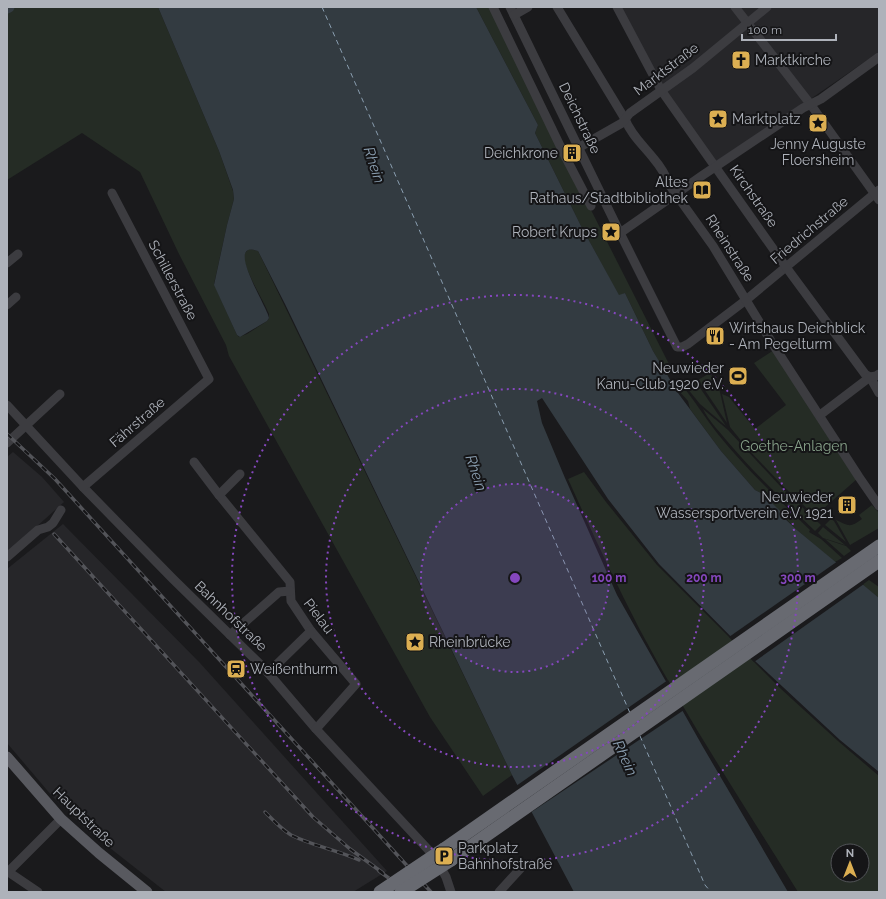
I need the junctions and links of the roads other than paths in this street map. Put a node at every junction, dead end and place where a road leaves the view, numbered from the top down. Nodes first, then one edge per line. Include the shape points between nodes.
1 (493, 7) edge
2 (528, 7) edge
3 (557, 7) edge
4 (617, 7) edge
5 (735, 7) edge
6 (767, 7) edge
7 (512, 11) edge
8 (747, 22) junction
9 (879, 57) edge
10 (661, 90) junction
11 (811, 105) junction
12 (625, 119) junction
13 (578, 148) junction
14 (716, 167) junction
15 (112, 193) dead end
16 (676, 194) junction
17 (878, 194) edge
18 (591, 206) dead end
19 (620, 233) junction
20 (18, 254) dead end
21 (7, 263) edge
22 (786, 267) junction
23 (16, 297) dead end
24 (746, 300) junction
25 (7, 305) edge
26 (679, 347) joint
27 (874, 376) edge
28 (209, 379) joint
29 (879, 393) edge
30 (60, 394) dead end
31 (7, 405) edge
32 (820, 415) junction
33 (26, 426) junction
34 (7, 443) edge
35 (194, 462) dead end
36 (240, 474) dead end
37 (83, 487) junction
38 (219, 495) junction
39 (879, 506) edge
40 (61, 510) dead end
41 (879, 546) edge
42 (7, 557) edge
43 (879, 561) edge
44 (290, 591) junction
45 (311, 631) junction
46 (230, 635) junction
47 (268, 673) junction
48 (316, 729) junction
49 (7, 757) edge
50 (62, 819) junction
51 (521, 868) dead end
52 (8, 871) edge
53 (38, 892) edge
54 (147, 892) edge
55 (380, 892) edge
56 (401, 892) edge
57 (451, 892) edge
58 (499, 892) edge

1 - 18 street
2 - 7 street
3 - 12 street, Rheinstraße
4 - 10 street, Kirchstraße
5 - 8 street
6 - 8 street, Marktstraße
7 - 13 street, Deichstraße
8 - 10 street, Marktstraße via 693,68
8 - 11 street
9 - 11 street
10 - 12 street, Marktstraße
10 - 14 street, Kirchstraße
11 - 14 street
11 - 17 street
12 - 13 street, Marktstraße
12 - 16 street, Rheinstraße via 642,146 654,158
13 - 19 street, Deichstraße
14 - 16 street
14 - 22 street, Kirchstraße
15 - 28 street, Schillerstraße
16 - 19 street
16 - 24 street, Rheinstraße via 713,246
17 - 22 street, Friedrichstraße
19 - 26 street, Deichstraße via 676,346
20 - 21 street
22 - 24 street, Friedrichstraße
22 - 27 street, Kirchstraße via 865,374
23 - 25 street
24 - 26 street, Friedrichstraße via 688,344
24 - 32 street, Rheinstraße
27 - 29 street, Kirchstraße
27 - 32 street
28 - 37 street, Fährstraße
30 - 33 street
31 - 33 street, Bahnhofstraße
32 - 39 street, Rheinstraße
33 - 34 street
33 - 37 street, Bahnhofstraße
35 - 38 street, Pielau
36 - 38 street
37 - 46 street, Bahnhofstraße
38 - 44 street, Pielau via 290,582
40 - 42 street via 53,523 38,530
41 - 55 highway, bridge
43 - 56 highway, bridge via 470,847
44 - 45 street, Pielau via 290,601
44 - 46 street via 279,592
45 - 47 street
45 - 48 street, Pielau via 356,684
46 - 47 street, Bahnhofstraße
47 - 48 street, Bahnhofstraße
48 - 57 street, Bahnhofstraße via 435,857
49 - 50 main road, Hauptstraße
50 - 52 street
50 - 54 main road, Hauptstraße
51 - 58 street
52 - 53 street

